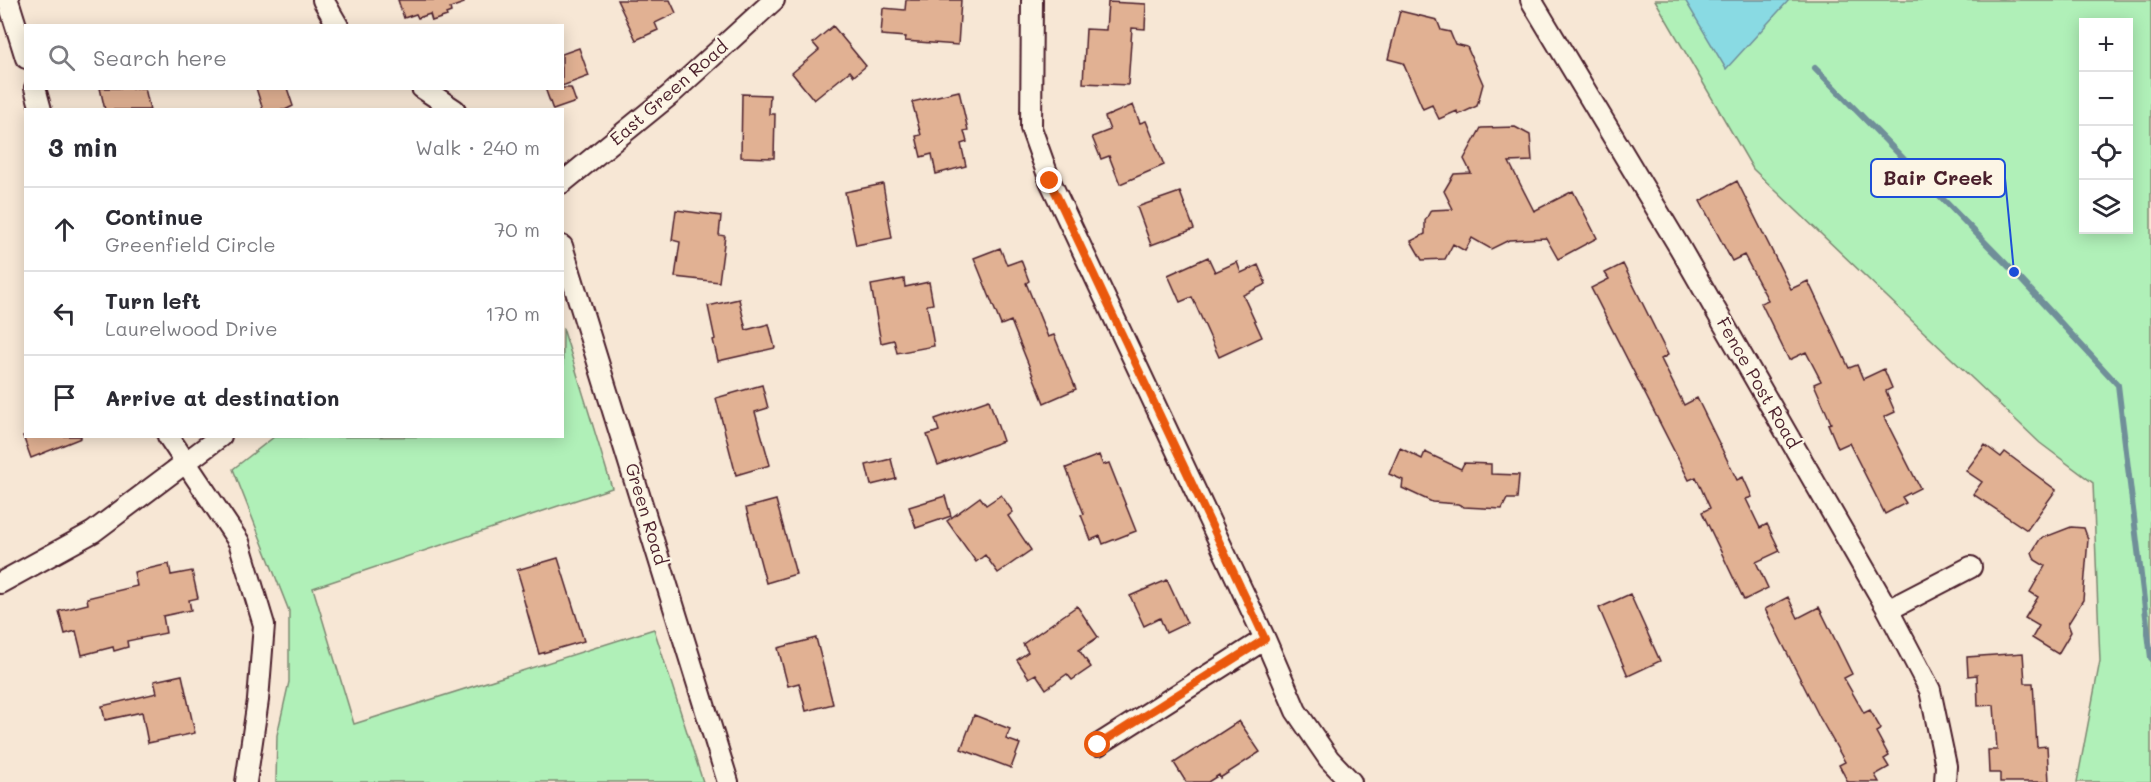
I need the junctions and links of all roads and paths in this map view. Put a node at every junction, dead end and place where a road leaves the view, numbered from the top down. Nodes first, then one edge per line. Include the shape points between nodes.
1 (8, 0) edge
2 (323, 0) edge
3 (774, 0) edge
4 (1032, 0) edge
5 (1531, 0) edge
6 (337, 24) edge
7 (24, 52) edge
8 (36, 90) edge
9 (425, 90) edge
10 (40, 108) edge
11 (452, 108) edge
12 (564, 181) edge
13 (564, 252) edge
14 (169, 438) edge
15 (218, 438) edge
16 (186, 463) junction
17 (1971, 567) dead end
18 (0, 583) edge
19 (1888, 610) junction
20 (1265, 639) junction
21 (1098, 745) dead end
22 (246, 782) edge
23 (728, 782) edge
24 (1351, 782) edge
25 (1945, 782) edge

1 - 7 street
2 - 6 street
3 - 12 street, East Green Road via 670,95
4 - 20 street via 1031,129 1050,181
5 - 19 street, Fence Post Road via 1680,248
8 - 10 street
9 - 11 street
13 - 23 street, Green Road
14 - 16 street
15 - 16 street
16 - 18 street via 93,532
16 - 22 street via 239,542 264,625
17 - 19 street
19 - 25 street, Fence Post Road via 1930,690 1946,766
20 - 21 street
20 - 24 street via 1296,711 1329,759

